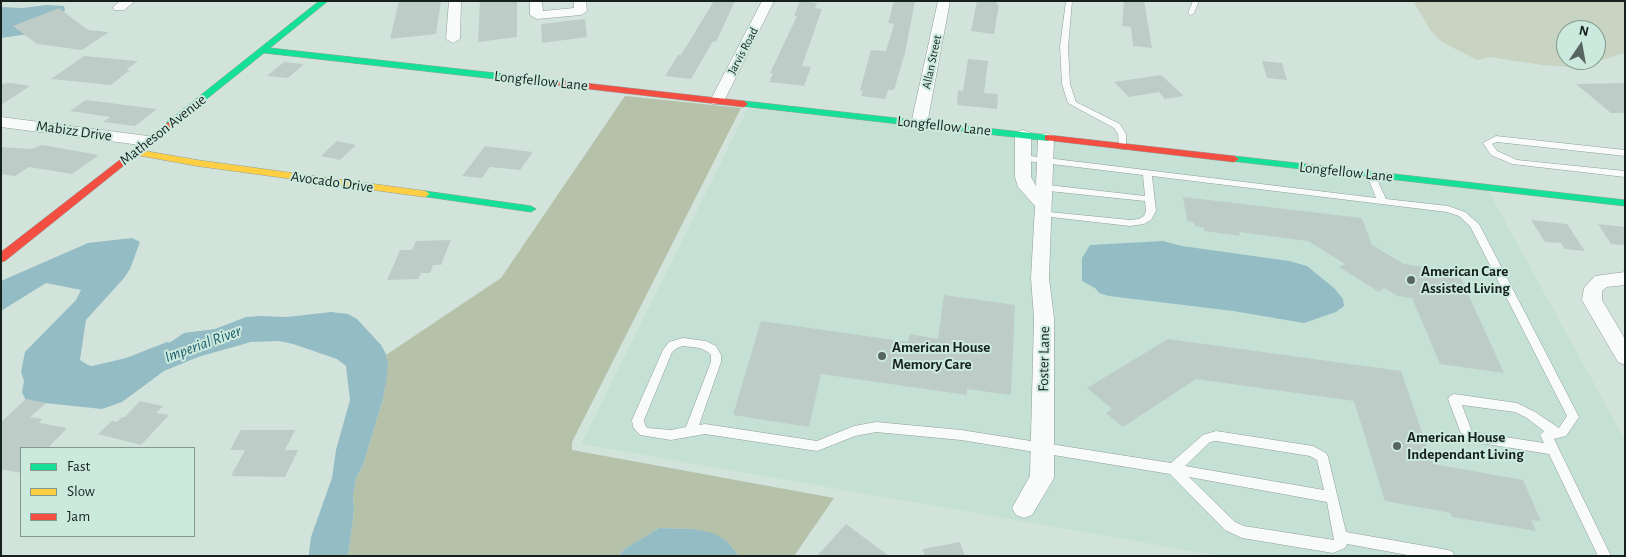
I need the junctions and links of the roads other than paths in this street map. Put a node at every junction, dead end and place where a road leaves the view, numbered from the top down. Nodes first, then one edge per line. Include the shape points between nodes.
1 (324, 1) edge
2 (455, 1) edge
3 (536, 1) edge
4 (580, 1) edge
5 (768, 1) edge
6 (944, 1) edge
7 (1069, 1) edge
8 (1196, 1) edge
9 (1191, 13) dead end
10 (454, 39) dead end
11 (263, 50) junction
12 (717, 101) junction
13 (1, 122) edge
14 (919, 124) junction
15 (1023, 135) junction
16 (1046, 138) junction
17 (148, 142) junction
18 (1123, 147) junction
19 (134, 152) junction
20 (1625, 153) edge
21 (1022, 158) junction
22 (1045, 161) junction
23 (1147, 174) junction
24 (1371, 174) junction
25 (1625, 174) edge
26 (1039, 198) junction
27 (1150, 200) junction
28 (1382, 201) junction
29 (1625, 203) edge
30 (531, 209) dead end
31 (1, 258) edge
32 (1625, 278) edge
33 (1625, 357) edge
34 (691, 431) junction
35 (1556, 433) junction
36 (1042, 449) junction
37 (1554, 450) junction
38 (1173, 469) junction
39 (1332, 497) junction
40 (1024, 508) dead end
41 (1341, 537) junction
42 (1448, 556) edge
43 (1605, 556) edge

1 - 11 street, Matheson Avenue
2 - 10 street
3 - 4 street via 537,15 582,10
5 - 12 street, Jarvis Road
6 - 14 street, Allan Street
7 - 18 lane via 1064,47 1066,84 1072,103 1117,126 1122,134
8 - 9 lane
11 - 12 street, Longfellow Lane
11 - 17 street, Matheson Avenue
12 - 14 street, Longfellow Lane
13 - 17 street, Mabizz Drive
14 - 15 street, Longfellow Lane
15 - 16 street, Longfellow Lane
15 - 21 street, Foster Lane
16 - 18 street, Longfellow Lane
16 - 22 street, Foster Lane
17 - 19 street, Matheson Avenue
18 - 24 street, Longfellow Lane
19 - 30 street, Avocado Drive
19 - 31 street, Matheson Avenue
20 - 25 lane via 1496,139 1487,143 1494,153 1515,162
21 - 22 lane
21 - 26 street, Foster Lane via 1022,177
22 - 23 lane
22 - 26 street, Foster Lane
23 - 27 lane
23 - 28 lane
24 - 28 lane
24 - 29 street, Longfellow Lane
26 - 27 lane
26 - 27 lane via 1130,223 1148,218
26 - 36 street, Foster Lane via 1044,318
28 - 35 lane via 1454,210 1474,224 1574,417 1562,432
32 - 33 street via 1602,281 1593,288 1592,300
34 - 34 lane via 671,435 644,432 638,420 668,350 683,342 702,344 716,355
34 - 36 lane via 705,429 816,446 854,431 876,427 961,435
35 - 37 lane via 1546,435
35 - 37 lane via 1517,408 1454,399 1468,436
36 - 38 lane
36 - 40 street, Foster Lane via 1042,478
37 - 43 lane
38 - 39 lane
38 - 39 lane via 1207,438 1216,436 1313,451 1322,457
38 - 41 lane via 1230,526 1242,532 1333,547 1340,544
39 - 41 lane
41 - 42 lane

